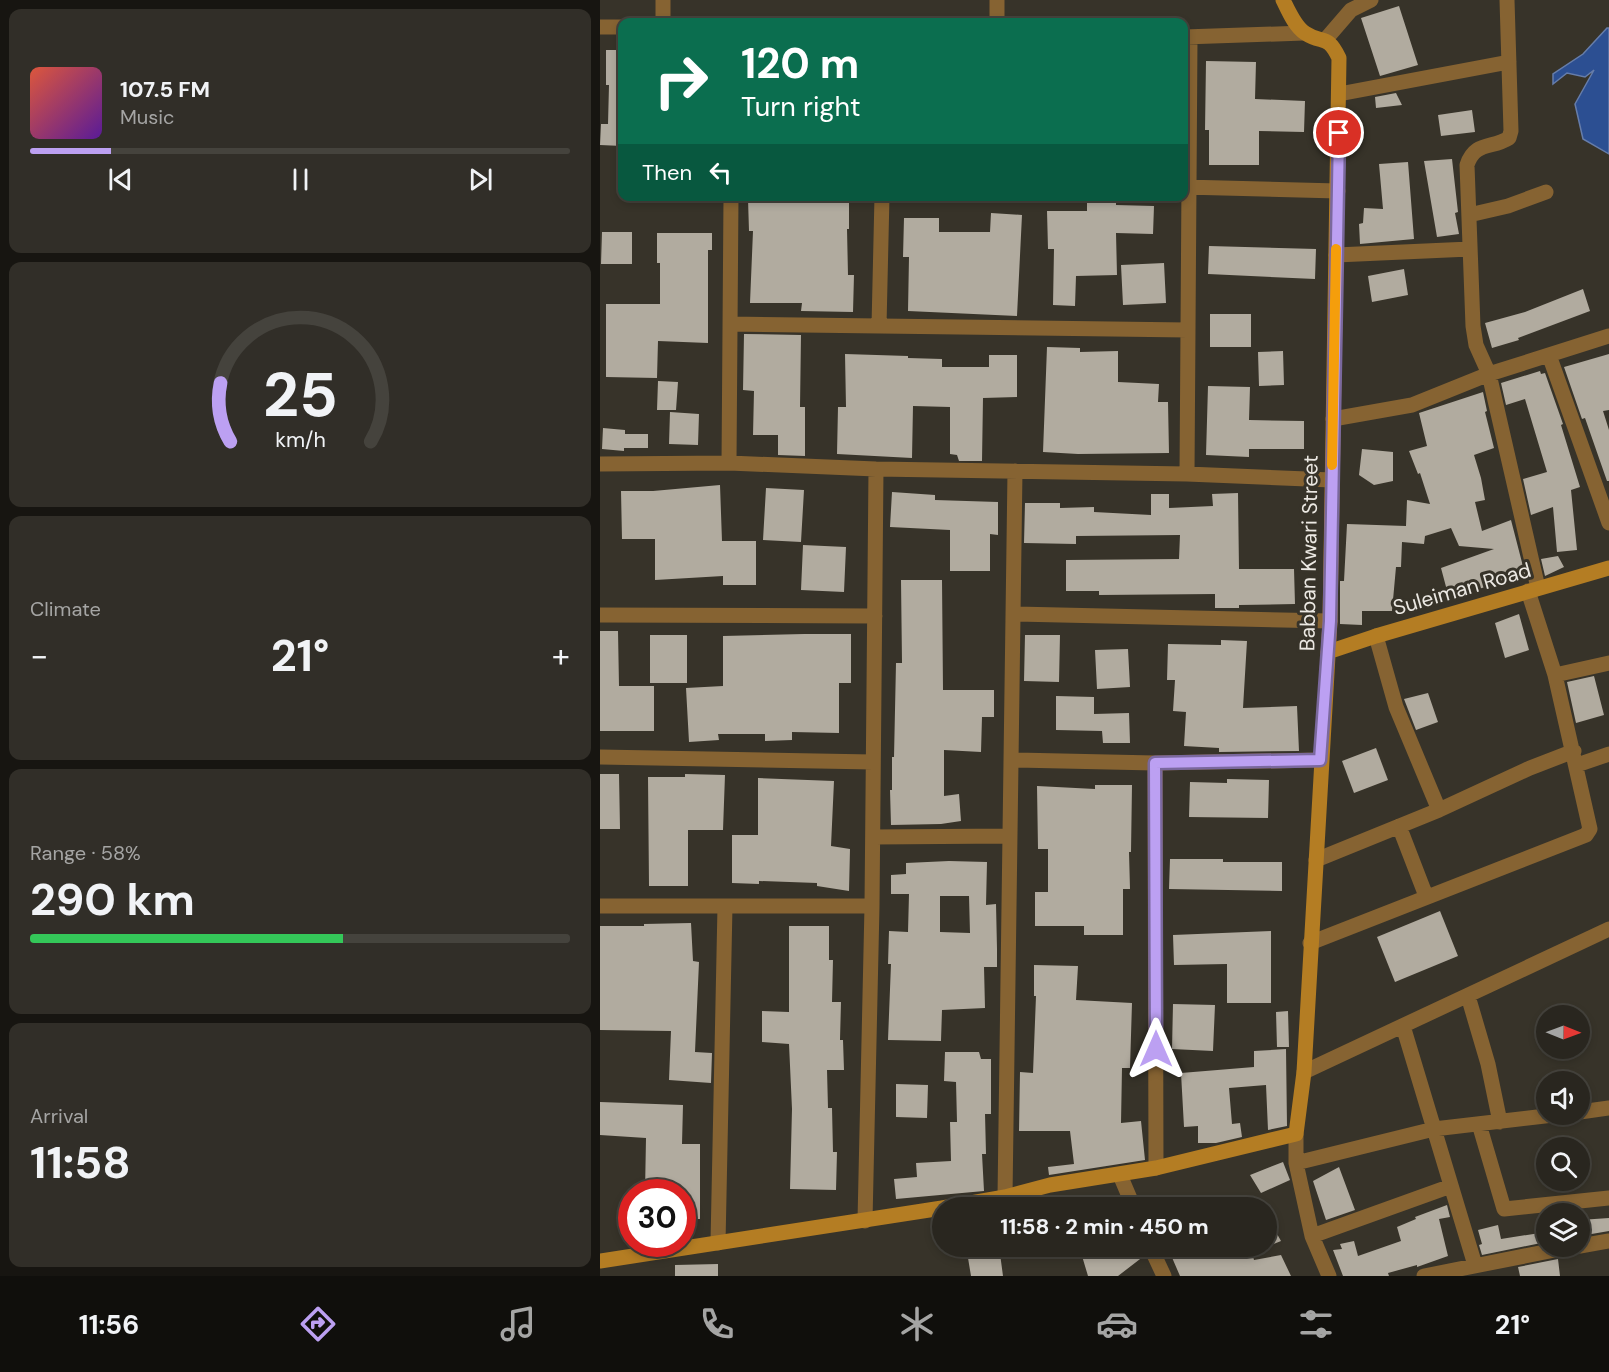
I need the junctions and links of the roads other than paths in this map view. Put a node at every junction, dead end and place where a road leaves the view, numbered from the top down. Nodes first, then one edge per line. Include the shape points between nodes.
1 (663, 0) edge
2 (997, 0) edge
3 (1283, 0) edge
4 (1371, 0) edge
5 (1507, 0) edge
6 (663, 18) edge
7 (997, 18) edge
8 (600, 27) edge
9 (618, 27) edge
10 (1304, 33) junction
11 (1188, 38) edge
12 (1326, 39) junction
13 (1509, 62) junction
14 (1339, 94) junction
15 (1188, 187) edge
16 (1338, 191) junction
17 (1546, 192) dead end
18 (731, 201) edge
19 (882, 201) edge
20 (1186, 201) edge
21 (1469, 215) junction
22 (1470, 249) junction
23 (1336, 255) junction
24 (730, 324) junction
25 (879, 326) junction
26 (1188, 330) junction
27 (1609, 336) edge
28 (1549, 355) junction
29 (1489, 374) junction
30 (1333, 418) junction
31 (729, 463) junction
32 (600, 464) edge
33 (876, 469) junction
34 (1015, 471) junction
35 (1187, 474) junction
36 (1332, 480) junction
37 (1609, 523) edge
38 (1609, 568) edge
39 (1533, 590) junction
40 (1013, 614) junction
41 (600, 615) edge
42 (875, 616) junction
43 (1330, 621) junction
44 (1376, 636) junction
45 (1328, 652) junction
46 (1609, 663) edge
47 (1556, 675) junction
48 (1609, 754) edge
49 (600, 757) edge
50 (1576, 758) junction
51 (1011, 760) junction
52 (1320, 760) junction
53 (873, 762) junction
54 (1155, 763) junction
55 (1439, 810) junction
56 (1399, 826) junction
57 (1010, 836) junction
58 (873, 837) junction
59 (1316, 860) junction
60 (1426, 896) junction
61 (600, 906) edge
62 (725, 906) junction
63 (872, 906) junction
64 (1609, 929) edge
65 (1310, 943) junction
66 (1467, 996) junction
67 (1403, 1026) junction
68 (1304, 1072) junction
69 (1609, 1108) edge
70 (1590, 1111) edge
71 (1536, 1117) edge
72 (1500, 1122) junction
73 (1479, 1124) junction
74 (1434, 1129) junction
75 (1296, 1134) junction
76 (1296, 1162) junction
77 (1156, 1168) junction
78 (1120, 1175) junction
79 (1451, 1186) junction
80 (1005, 1197) joint
81 (1129, 1197) edge
82 (1609, 1198) edge
83 (932, 1210) edge
84 (865, 1221) junction
85 (1312, 1236) junction
86 (1609, 1241) edge
87 (717, 1243) junction
88 (1590, 1244) edge
89 (1536, 1253) edge
90 (1155, 1257) edge
91 (600, 1261) edge
92 (1474, 1265) junction
93 (1429, 1275) edge
94 (1164, 1276) edge
95 (1329, 1276) edge

1 - 6 street
2 - 7 street
3 - 10 street
4 - 12 street via 1350,10
5 - 13 street
8 - 9 street
10 - 11 street
10 - 12 street
12 - 14 street, Babban Kwari Street via 1339,58
13 - 14 street
13 - 21 street via 1512,131 1505,141 1476,149 1470,155
14 - 16 street, Babban Kwari Street
15 - 16 street
16 - 23 street, Babban Kwari Street
17 - 21 street
18 - 24 street
19 - 25 street
20 - 26 street
21 - 22 street
22 - 23 street
22 - 29 street via 1473,327
23 - 30 street, Babban Kwari Street
24 - 25 street
24 - 31 street
25 - 26 street
26 - 35 street
27 - 28 street
28 - 29 street
28 - 37 street
29 - 30 street via 1412,405
29 - 39 street
30 - 36 street, Babban Kwari Street
31 - 32 street
31 - 33 street
33 - 34 street
33 - 42 street
34 - 35 street
34 - 40 street
35 - 36 street
36 - 43 street, Babban Kwari Street
38 - 39 street, Suleiman Road
39 - 44 street, Suleiman Road
39 - 47 street
40 - 43 street
40 - 51 street
41 - 42 street
42 - 53 street
43 - 45 street, Babban Kwari Street
44 - 45 street, Suleiman Road
44 - 55 street via 1396,706
45 - 52 street, Babban Kwari Street
46 - 47 street
47 - 50 street
48 - 50 street
49 - 53 street
50 - 55 street via 1530,768
50 - 60 street via 1591,824 1586,835
51 - 54 street
51 - 57 street
52 - 54 street
52 - 59 street, Babban Kwari Street
53 - 58 street
54 - 77 street
55 - 56 street
56 - 59 street
56 - 60 street
57 - 58 street
57 - 80 street
58 - 63 street
59 - 65 street, Babban Kwari Street
60 - 65 street
61 - 62 street
62 - 63 street
62 - 87 street
63 - 84 street
64 - 66 street
65 - 68 street, Babban Kwari Street
66 - 67 street
66 - 72 street via 1488,1064
67 - 68 street
67 - 74 street
68 - 75 street, Babban Kwari Street
69 - 70 street
71 - 72 street
72 - 73 street
73 - 74 street
73 - 82 street via 1504,1209
74 - 76 street
74 - 79 street
75 - 76 street
75 - 77 street
76 - 85 street
77 - 78 street
78 - 80 street via 1050,1185
78 - 81 street
79 - 85 street
79 - 92 street
83 - 84 street
84 - 87 street
85 - 95 street
86 - 88 street
87 - 91 street
89 - 92 street
90 - 94 street
92 - 93 street

